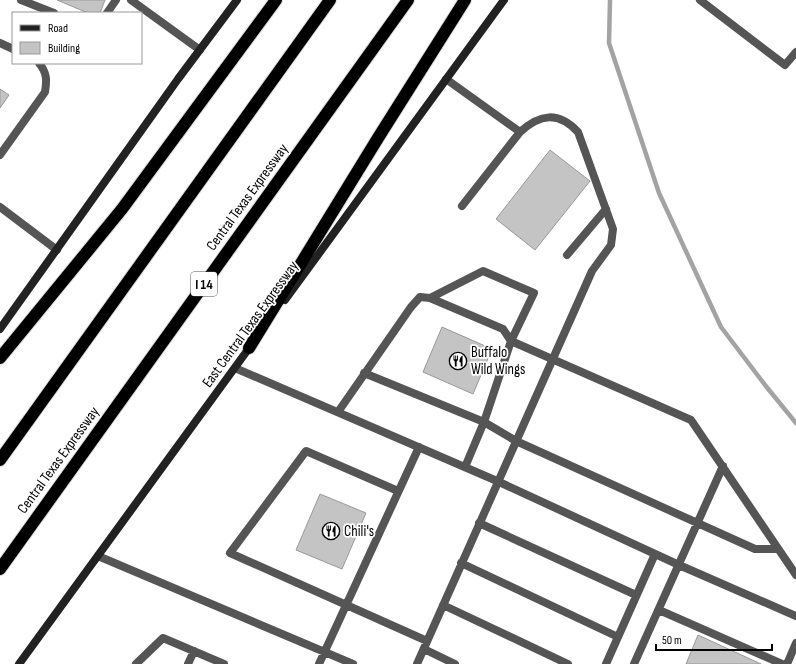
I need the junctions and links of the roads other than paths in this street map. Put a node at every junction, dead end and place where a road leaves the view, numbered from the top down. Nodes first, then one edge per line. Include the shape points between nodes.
1 (21, 0) edge
2 (116, 0) edge
3 (131, 0) edge
4 (237, 0) edge
5 (276, 0) edge
6 (330, 0) edge
7 (408, 0) edge
8 (466, 0) edge
9 (504, 0) edge
10 (700, 0) edge
11 (51, 12) edge
12 (108, 12) edge
13 (0, 43) edge
14 (12, 49) edge
15 (200, 50) junction
16 (796, 52) edge
17 (40, 64) edge
18 (446, 79) junction
19 (520, 132) junction
20 (0, 155) edge
21 (462, 206) dead end
22 (0, 207) edge
23 (606, 209) junction
24 (57, 250) junction
25 (568, 254) dead end
26 (430, 298) junction
27 (0, 329) edge
28 (512, 341) junction
29 (250, 348) junction
30 (0, 358) edge
31 (553, 359) junction
32 (235, 368) junction
33 (364, 373) junction
34 (338, 412) junction
35 (484, 422) junction
36 (516, 441) junction
37 (418, 447) junction
38 (0, 460) edge
39 (723, 466) junction
40 (465, 467) junction
41 (497, 481) junction
42 (398, 492) junction
43 (479, 523) junction
44 (697, 523) junction
45 (778, 549) junction
46 (655, 554) junction
47 (98, 556) junction
48 (461, 563) junction
49 (678, 565) junction
50 (0, 569) edge
51 (796, 575) edge
52 (636, 595) junction
53 (346, 605) junction
54 (443, 605) junction
55 (658, 610) junction
56 (796, 616) edge
57 (618, 637) junction
58 (427, 641) junction
59 (796, 643) edge
60 (424, 649) junction
61 (194, 651) junction
62 (325, 652) junction
63 (19, 664) edge
64 (136, 664) edge
65 (188, 664) edge
66 (224, 664) edge
67 (319, 664) edge
68 (353, 664) edge
69 (417, 664) edge
70 (455, 664) edge
71 (568, 664) edge
72 (606, 664) edge
73 (634, 664) edge
74 (782, 664) edge
75 (787, 664) edge

1 - 11 lane
2 - 12 lane
3 - 15 lane
4 - 15 main road
5 - 30 highway via 122,209
6 - 38 highway
7 - 50 highway, Central Texas Expressway / I 14
8 - 29 highway
9 - 18 main road, East Central Texas Expressway
10 - 16 lane via 786,65
13 - 14 lane
15 - 24 main road
17 - 20 lane via 44,69 47,82 45,92
18 - 19 lane
18 - 29 main road, East Central Texas Expressway
19 - 21 lane
19 - 23 lane via 530,122 546,117 559,118 572,125 578,132
22 - 24 lane
23 - 25 lane
23 - 31 lane via 613,229 611,245 592,271
24 - 27 main road
26 - 28 lane via 503,329
26 - 28 lane via 483,271 534,293
26 - 33 lane via 420,296
28 - 31 lane
28 - 35 lane
29 - 32 main road, East Central Texas Expressway
31 - 36 lane
31 - 39 lane via 691,420
32 - 34 lane
32 - 47 main road, East Central Texas Expressway
33 - 34 lane
33 - 35 lane
34 - 37 lane
35 - 36 lane
35 - 40 lane
36 - 41 lane
36 - 44 lane
37 - 40 lane
37 - 42 lane
39 - 44 lane
39 - 45 lane
40 - 41 lane
41 - 43 lane
41 - 46 lane
42 - 53 lane
42 - 53 lane via 306,451 230,553
43 - 48 lane
43 - 52 lane
44 - 45 lane via 755,548
44 - 49 lane
45 - 51 lane
46 - 49 lane
46 - 52 lane
47 - 62 lane
47 - 63 main road, East Central Texas Expressway
48 - 54 lane
48 - 57 lane
49 - 55 lane
49 - 56 lane
52 - 57 lane
53 - 58 lane
53 - 62 lane
54 - 58 lane
54 - 71 lane
55 - 73 lane
55 - 74 lane
57 - 72 lane
58 - 60 lane
59 - 75 lane
60 - 69 lane
60 - 70 lane
61 - 64 lane via 162,638
61 - 65 lane
61 - 66 lane
62 - 67 lane
62 - 68 lane

